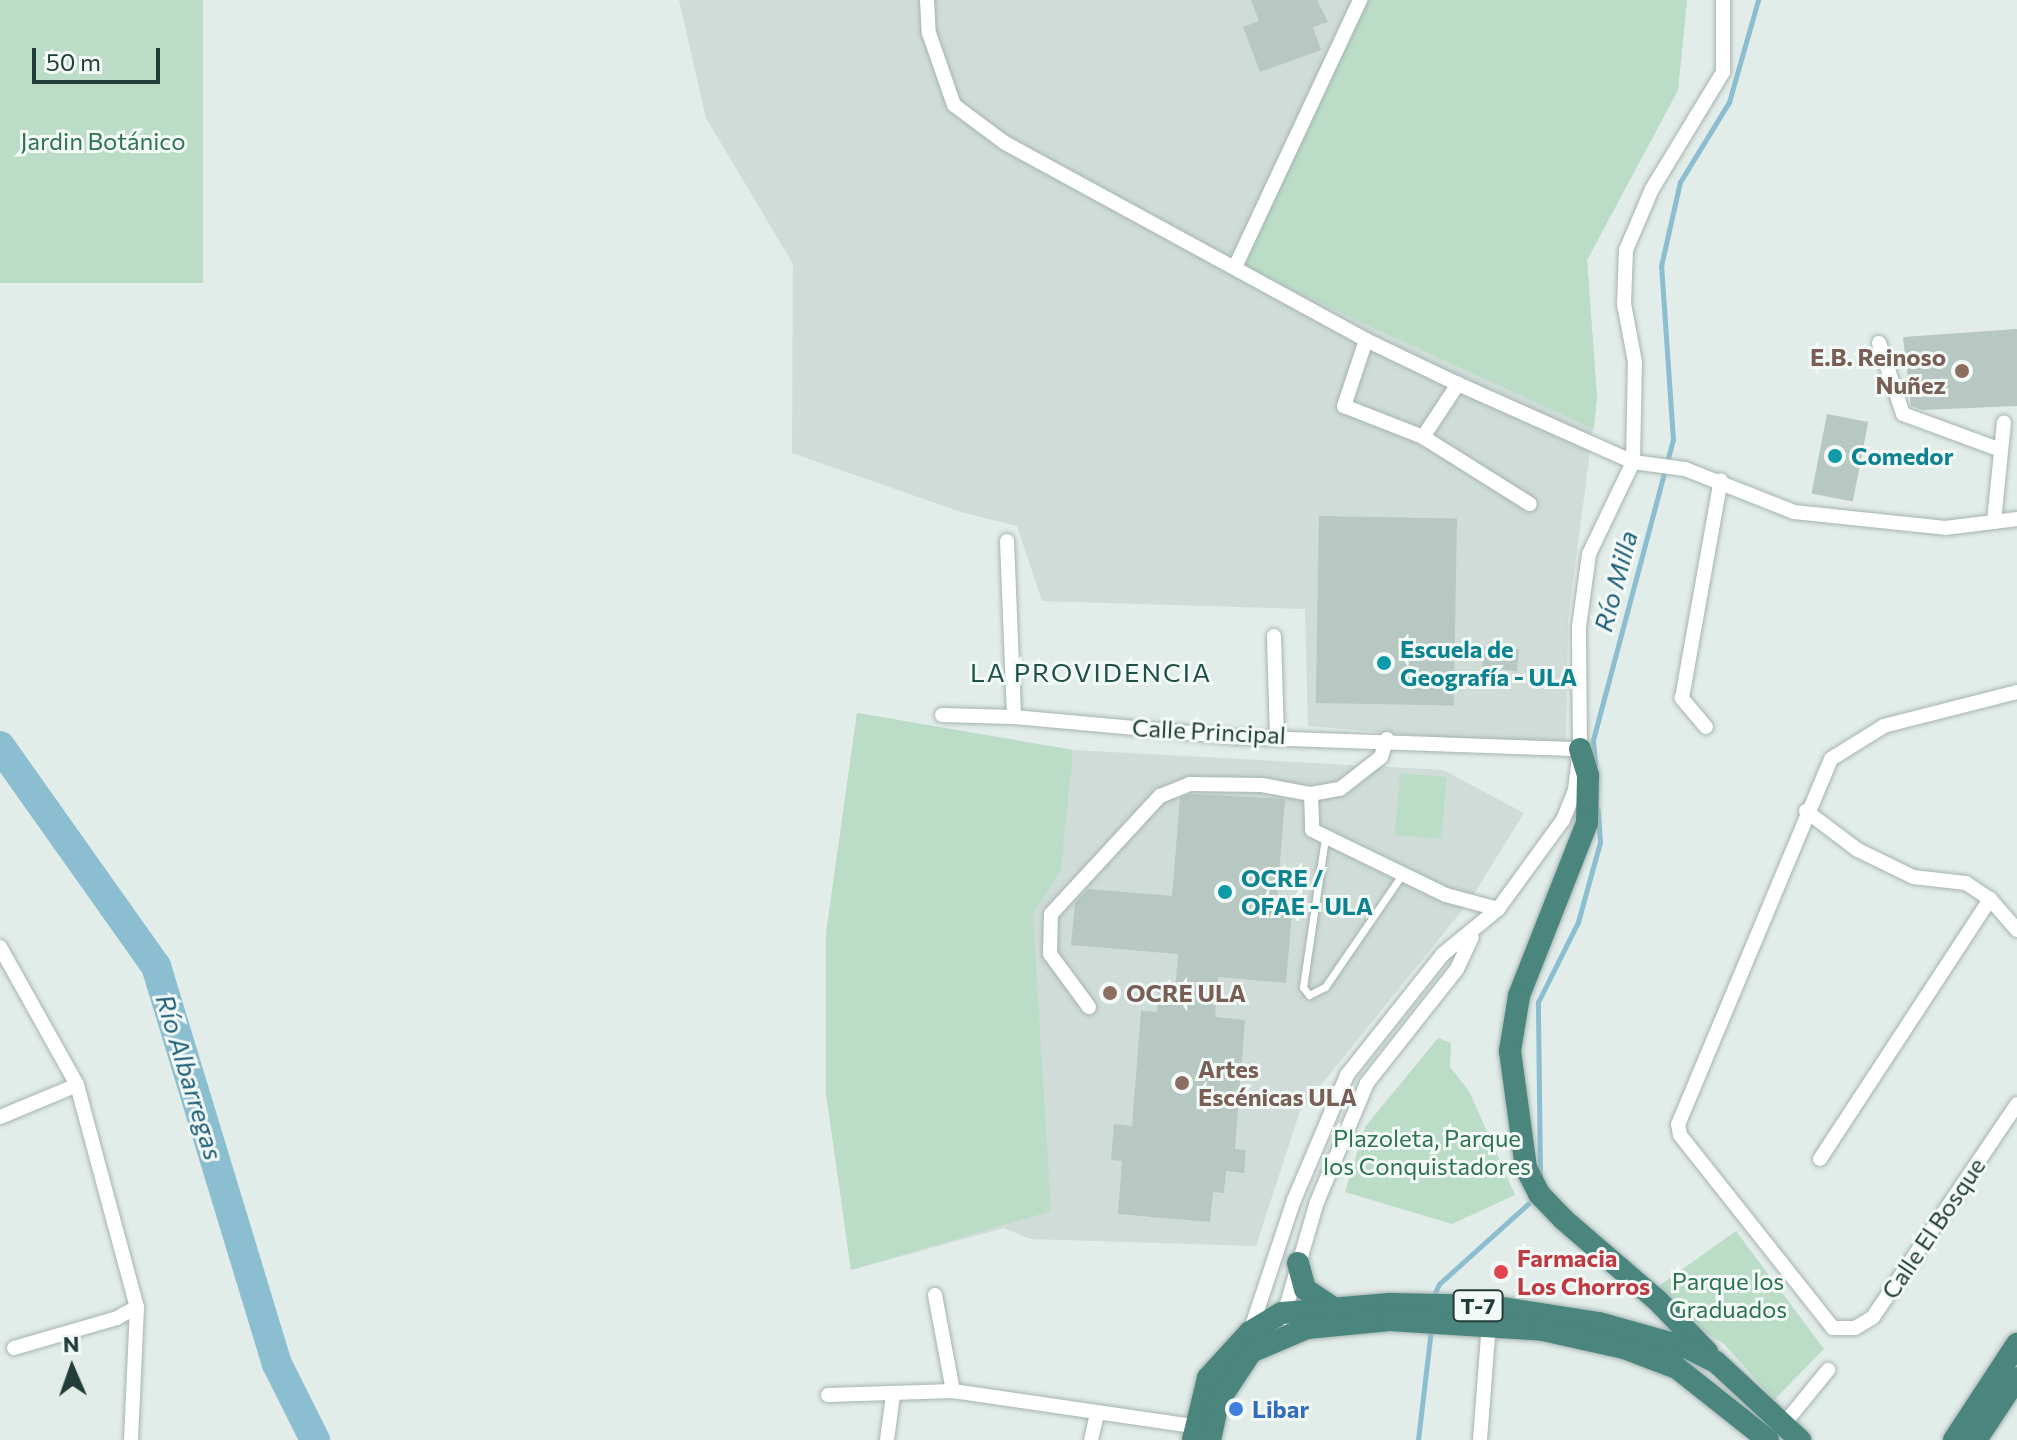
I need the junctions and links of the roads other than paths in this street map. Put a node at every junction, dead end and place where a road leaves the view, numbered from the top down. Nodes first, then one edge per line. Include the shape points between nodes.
1 (927, 0) edge
2 (1360, 0) edge
3 (1723, 0) edge
4 (1236, 265) junction
5 (1366, 340) junction
6 (1879, 343) dead end
7 (1458, 384) junction
8 (2004, 422) dead end
9 (1423, 437) junction
10 (2001, 450) junction
11 (1633, 462) junction
12 (1721, 480) junction
13 (1530, 504) dead end
14 (2017, 519) edge
15 (1994, 522) junction
16 (1007, 541) dead end
17 (1274, 636) dead end
18 (2017, 692) edge
19 (942, 715) dead end
20 (1014, 717) junction
21 (1706, 727) dead end
22 (1277, 736) junction
23 (1387, 739) junction
24 (1580, 749) junction
25 (1311, 794) junction
26 (1806, 811) junction
27 (1325, 838) junction
28 (1403, 873) junction
29 (1990, 899) junction
30 (1498, 909) junction
31 (2017, 930) edge
32 (1474, 933) junction
33 (0, 947) edge
34 (1089, 1007) dead end
35 (77, 1085) junction
36 (2017, 1104) edge
37 (0, 1117) edge
38 (1820, 1159) dead end
39 (1298, 1263) junction
40 (935, 1295) dead end
41 (1329, 1305) junction
42 (137, 1307) junction
43 (1285, 1324) junction
44 (1489, 1324) junction
45 (1251, 1342) junction
46 (2017, 1344) edge
47 (14, 1348) dead end
48 (1716, 1362) junction
49 (1828, 1370) dead end
50 (2017, 1378) edge
51 (953, 1391) junction
52 (828, 1395) dead end
53 (893, 1395) junction
54 (1097, 1415) junction
55 (1776, 1432) edge
56 (1199, 1435) edge
57 (131, 1440) edge
58 (887, 1440) edge
59 (1091, 1440) edge
60 (1480, 1440) edge
61 (1800, 1440) edge
62 (1954, 1440) edge
63 (1976, 1440) edge

1 - 4 street via 929,33 954,105 1005,143
2 - 4 street
3 - 11 street via 1723,72 1652,189 1626,250 1624,304 1635,362
4 - 5 street
5 - 7 street
5 - 9 street via 1344,406
6 - 10 street via 1903,414
7 - 9 street
7 - 11 street
8 - 10 street
9 - 13 street
10 - 15 street
11 - 12 street
11 - 24 street via 1589,554 1579,627
12 - 15 street via 1794,512 1945,528
12 - 21 street via 1682,698
14 - 15 street
16 - 20 street
17 - 22 street
18 - 26 street via 1884,726 1831,759
19 - 20 street, Calle Principal
20 - 22 street, Calle Principal via 1232,737
22 - 23 street, Calle Principal
23 - 24 street, Calle Principal
23 - 25 street via 1381,757 1359,776 1340,789
24 - 30 street via 1575,790 1563,820
24 - 48 highway via 1588,776 1587,823 1519,996 1510,1051 1526,1168 1555,1211 1658,1301
25 - 27 street via 1312,830
25 - 34 street via 1262,785 1189,784 1160,796 1051,914 1050,954
26 - 29 street via 1858,850 1913,877 1966,883
26 - 36 street, Calle El Bosque via 1678,1124 1680,1135 1833,1328 1855,1328 1873,1317
27 - 28 street
27 - 28 lane via 1303,987 1309,995 1325,987
28 - 30 street via 1446,895
29 - 31 street
29 - 38 street
30 - 32 street
32 - 39 street via 1457,969 1367,1083
32 - 45 street via 1443,954 1347,1075 1294,1200
33 - 35 street
35 - 37 street
35 - 42 street
39 - 41 highway via 1305,1289
39 - 43 street
40 - 51 street
41 - 43 highway, T-7
41 - 48 highway, T-7 via 1490,1306 1599,1323
42 - 47 street via 117,1318
42 - 57 street
43 - 44 highway, T-7
43 - 45 highway, T-7
44 - 55 highway, T-7 via 1624,1348 1677,1368
44 - 60 street
45 - 56 highway
46 - 62 highway
48 - 55 highway, T-7
49 - 55 street
50 - 63 highway
51 - 53 street
51 - 54 street
52 - 53 street
53 - 58 street
54 - 56 street
54 - 59 street
55 - 61 highway, T-7

